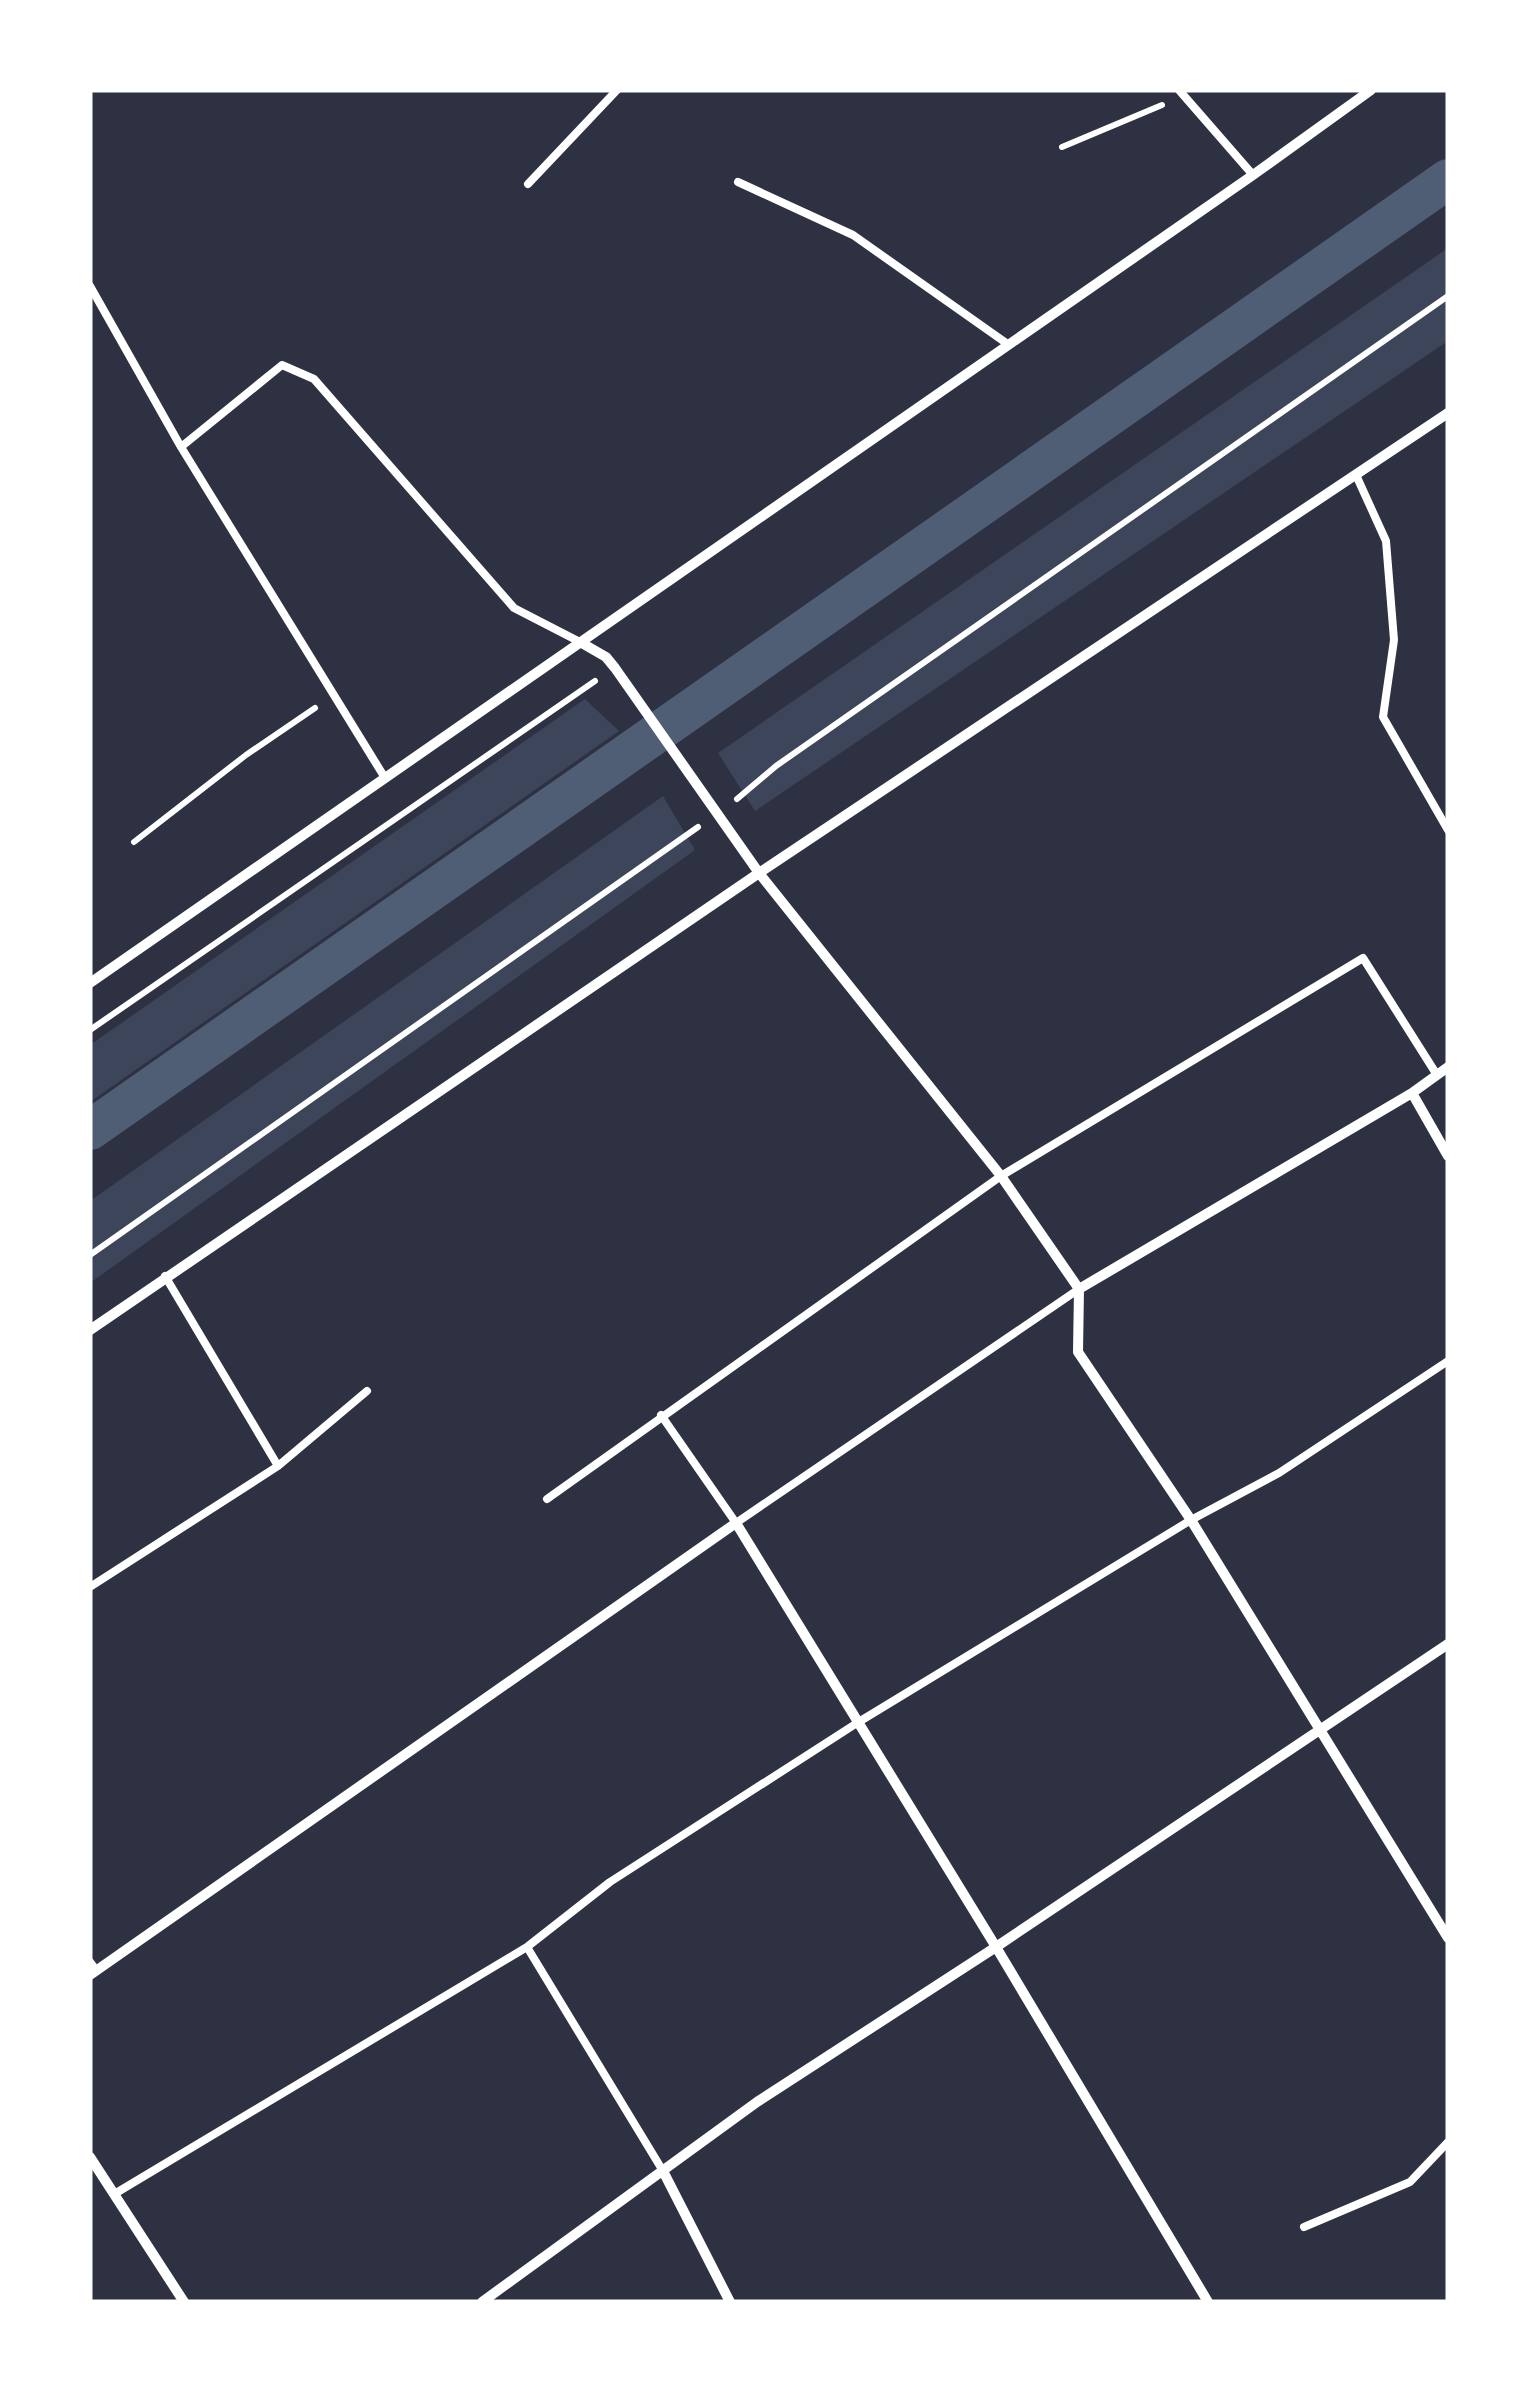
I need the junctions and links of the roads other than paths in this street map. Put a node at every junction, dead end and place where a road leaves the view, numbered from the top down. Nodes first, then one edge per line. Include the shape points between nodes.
1 (617, 90) edge
2 (1371, 90) edge
3 (1180, 93) edge
4 (1254, 175) junction
5 (738, 182) dead end
6 (528, 184) dead end
7 (90, 286) edge
8 (1009, 345) junction
9 (1448, 413) edge
10 (181, 446) junction
11 (1356, 475) junction
12 (580, 642) junction
13 (384, 778) junction
14 (1448, 830) edge
15 (758, 873) junction
16 (90, 982) edge
17 (1448, 1067) edge
18 (1438, 1075) junction
19 (1412, 1093) junction
20 (1448, 1156) edge
21 (1001, 1176) junction
22 (165, 1276) junction
23 (1079, 1289) junction
24 (90, 1330) edge
25 (1448, 1362) edge
26 (367, 1391) dead end
27 (661, 1415) junction
28 (278, 1466) junction
29 (546, 1499) dead end
30 (1191, 1520) junction
31 (736, 1523) junction
32 (90, 1586) edge
33 (1448, 1644) edge
34 (858, 1723) junction
35 (1319, 1728) junction
36 (1448, 1938) edge
37 (526, 1947) junction
38 (996, 1947) junction
39 (92, 1969) edge
40 (1448, 2142) edge
41 (90, 2156) edge
42 (663, 2171) junction
43 (116, 2193) junction
44 (1304, 2227) dead end
45 (184, 2302) edge
46 (482, 2302) edge
47 (730, 2302) edge
48 (1208, 2302) edge

1 - 6 lane
2 - 4 street
3 - 4 lane
4 - 8 street
5 - 8 lane via 853,234
7 - 10 lane
8 - 12 street
9 - 11 street
10 - 12 lane via 282,365 314,379 514,608
10 - 13 lane
11 - 14 lane via 1386,541 1394,640 1384,717
11 - 15 street
12 - 13 street
12 - 15 street via 615,668
13 - 16 street
15 - 21 street
15 - 22 street
17 - 18 street
18 - 19 street
18 - 21 lane via 1363,958
19 - 20 street
19 - 23 street
21 - 23 street
21 - 27 lane
22 - 24 street
22 - 28 lane
23 - 30 street via 1078,1352
23 - 31 lane
25 - 30 lane via 1279,1473
26 - 28 lane
27 - 29 lane
27 - 31 lane
28 - 32 lane
30 - 34 lane
30 - 35 street
31 - 34 street
31 - 39 street
33 - 35 street
34 - 37 lane via 610,1882
34 - 38 street
35 - 36 street
35 - 38 street
37 - 42 lane
37 - 43 lane
38 - 42 street
38 - 48 street
40 - 44 lane via 1410,2182
41 - 43 street
42 - 46 street
42 - 47 street
43 - 45 street

